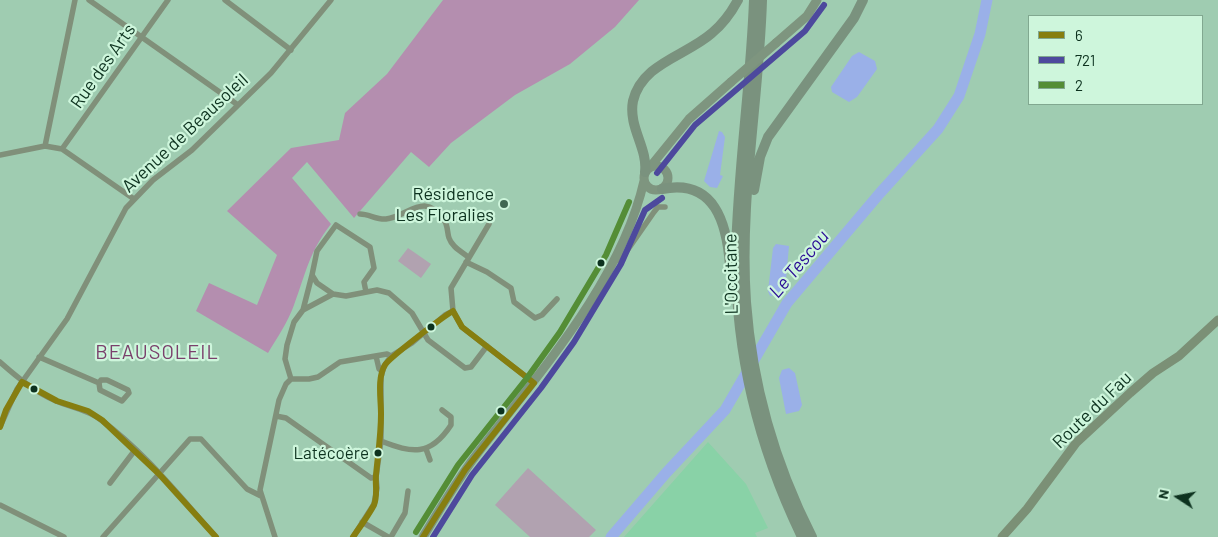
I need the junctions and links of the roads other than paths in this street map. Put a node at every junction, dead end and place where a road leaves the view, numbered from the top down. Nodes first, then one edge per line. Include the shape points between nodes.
1 (75, 0) edge
2 (89, 0) edge
3 (168, 0) edge
4 (225, 0) edge
5 (331, 0) edge
6 (738, 0) edge
7 (754, 0) edge
8 (762, 0) edge
9 (817, 0) edge
10 (863, 0) edge
11 (141, 38) junction
12 (291, 50) junction
13 (238, 105) junction
14 (45, 146) junction
15 (667, 146) junction
16 (62, 149) junction
17 (0, 155) edge
18 (667, 172) junction
19 (646, 173) junction
20 (660, 190) junction
21 (134, 199) junction
22 (637, 205) junction
23 (665, 206) dead end
24 (360, 214) dead end
25 (341, 220) dead end
26 (336, 224) junction
27 (489, 224) dead end
28 (745, 252) junction
29 (614, 259) junction
30 (467, 260) junction
31 (312, 275) junction
32 (366, 292) junction
33 (333, 294) junction
34 (557, 299) dead end
35 (303, 310) junction
36 (454, 310) junction
37 (1218, 320) edge
38 (740, 328) junction
39 (423, 334) junction
40 (486, 346) junction
41 (376, 356) junction
42 (391, 356) junction
43 (39, 357) junction
44 (0, 362) edge
45 (382, 371) junction
46 (291, 378) junction
47 (22, 382) junction
48 (99, 383) junction
49 (534, 383) junction
50 (442, 410) dead end
51 (276, 416) junction
52 (0, 427) edge
53 (381, 440) junction
54 (426, 449) junction
55 (135, 450) junction
56 (430, 460) dead end
57 (159, 474) junction
58 (376, 477) junction
59 (110, 483) dead end
60 (408, 491) dead end
61 (261, 496) junction
62 (0, 505) edge
63 (362, 522) junction
64 (356, 536) edge
65 (64, 537) edge
66 (103, 537) edge
67 (216, 537) edge
68 (275, 537) edge
69 (389, 537) edge
70 (423, 537) edge
71 (802, 537) edge
72 (812, 537) edge
73 (1002, 537) edge

1 - 14 street
2 - 11 street
3 - 11 street, Rue des Arts
4 - 12 street
5 - 12 street, Avenue de Beausoleil
6 - 19 highway via 712,34 657,67 638,89 632,120
7 - 38 highway, L'Occitane via 736,252
8 - 28 highway, L'Occitane
9 - 15 main road, bridge via 807,16 689,119
10 - 28 highway via 854,18 768,137 758,164
11 - 13 street
11 - 16 street, Rue des Arts
12 - 13 street, Avenue de Beausoleil
13 - 21 street, Avenue de Beausoleil via 192,150
14 - 16 street
14 - 17 street
15 - 18 main road via 664,159
15 - 19 main road
16 - 21 street
18 - 19 main road via 660,166
18 - 20 main road via 667,183
19 - 20 main road via 649,189
19 - 22 main road
20 - 22 main road via 643,198
20 - 38 highway via 682,187 710,201 720,214 728,236
21 - 43 street, Avenue de Beausoleil via 117,221 67,319
22 - 29 main road
23 - 29 street via 658,207 622,258 619,261
24 - 30 street via 384,219 416,206 427,207 440,214 453,245
25 - 26 street
26 - 31 street via 317,251
26 - 32 street via 370,247 374,268 364,282
27 - 30 street
28 - 72 highway, L'Occitane via 750,336 757,381 781,465
29 - 49 main road via 567,337
30 - 34 street via 510,288 514,302 535,318
30 - 36 street via 451,288
31 - 33 street via 317,283
31 - 35 street
32 - 33 street via 346,296
32 - 39 street via 388,293 412,313
33 - 35 street
35 - 46 street via 294,322 287,345 285,359
36 - 39 street
36 - 40 street via 462,327
37 - 73 street, Route du Fau via 1076,443
38 - 71 highway, L'Occitane via 750,391 773,468
39 - 40 street via 465,368 471,368
39 - 42 street
40 - 49 street
41 - 42 street
41 - 45 street
41 - 46 street via 334,364 318,377
42 - 45 street
43 - 47 street, Avenue de Beausoleil
43 - 48 street
44 - 47 street
45 - 53 street
46 - 51 street via 279,400
47 - 52 street, Avenue de Beausoleil
47 - 55 street via 57,402 88,411
48 - 48 street via 100,390 122,400 129,393 107,380
49 - 70 main road via 465,470
50 - 54 street via 450,417 451,425
51 - 58 street via 286,418 371,478
51 - 61 street
53 - 54 street via 409,451
53 - 58 street
54 - 56 street
55 - 57 street
55 - 59 street
57 - 61 street via 190,439 201,439 247,489
57 - 66 street
57 - 67 street
58 - 63 street via 374,504
60 - 69 street via 406,513
61 - 68 street
62 - 65 street
63 - 64 street
63 - 69 street

